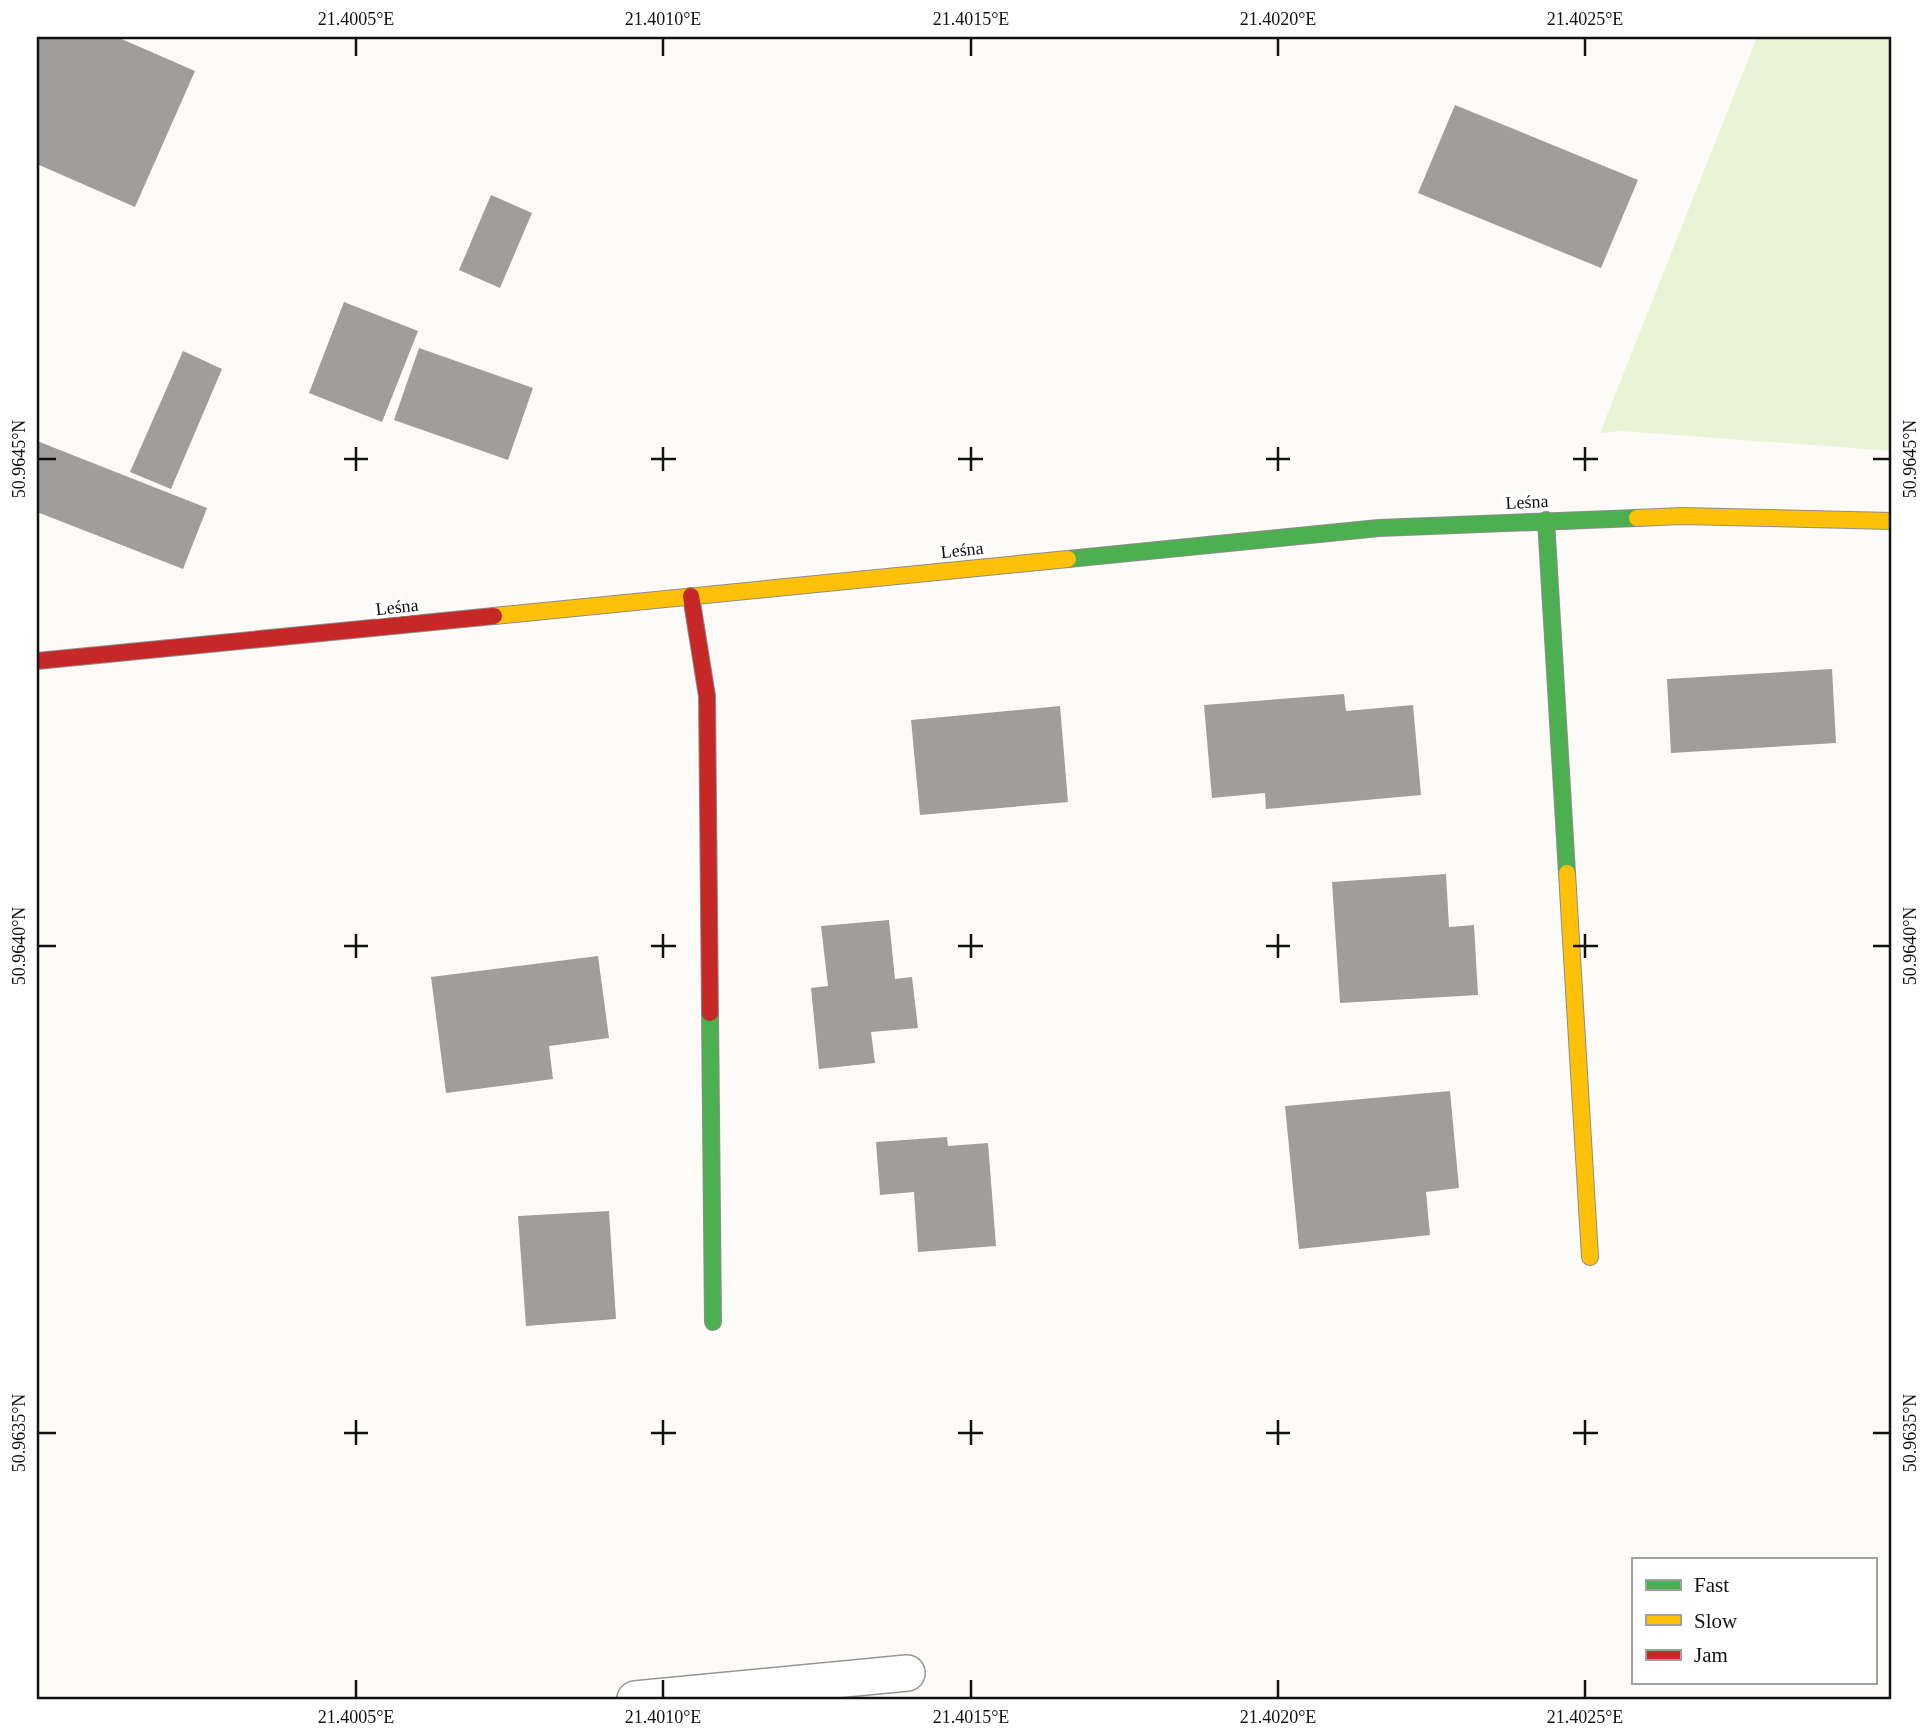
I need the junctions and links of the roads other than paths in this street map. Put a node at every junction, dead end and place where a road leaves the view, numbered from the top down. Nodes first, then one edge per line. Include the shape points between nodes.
1 (1546, 520) junction
2 (1892, 521) edge
3 (691, 596) junction
4 (37, 661) edge
5 (1590, 1257) dead end
6 (713, 1322) dead end
7 (907, 1673) dead end
8 (635, 1699) edge

1 - 2 street, Leśna via 1681,516
1 - 3 street, Leśna via 1379,528
1 - 5 street
3 - 4 street, Leśna
3 - 6 street via 707,696
7 - 8 lane

